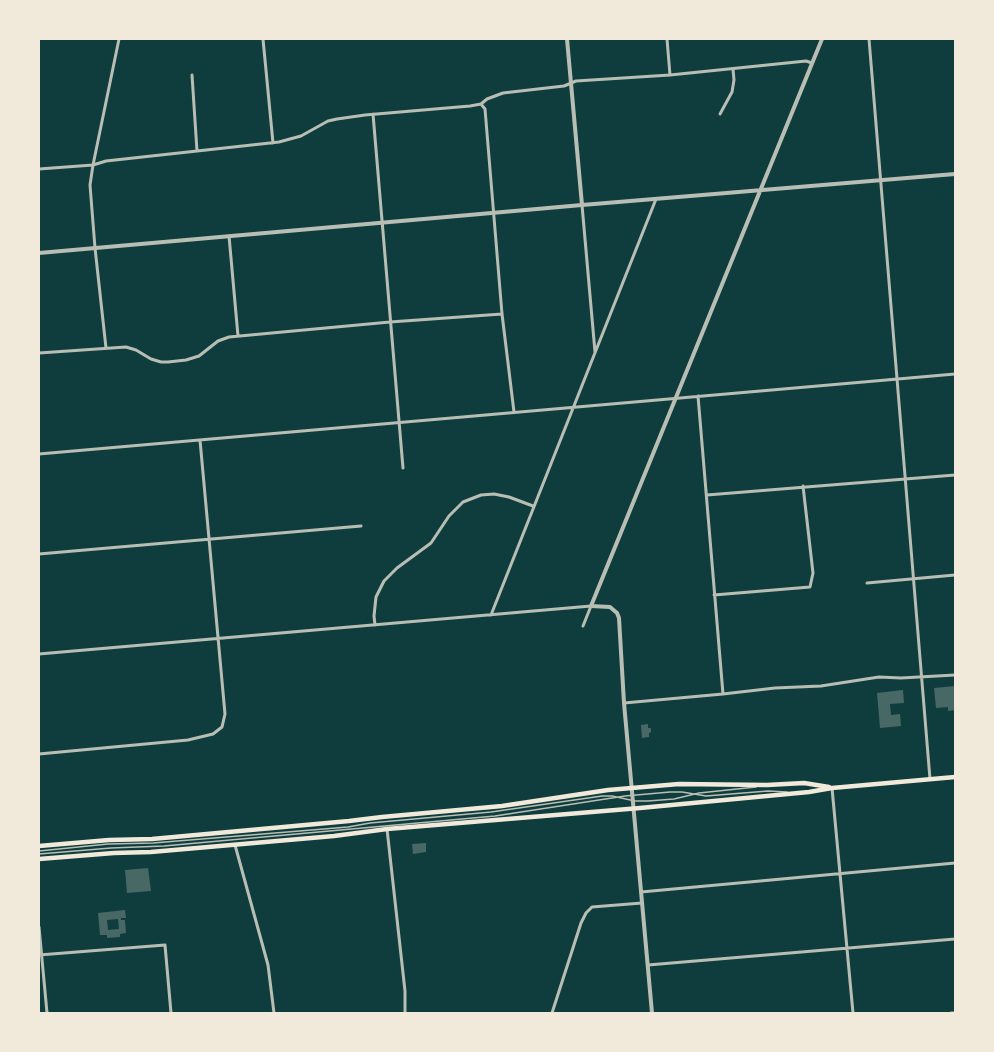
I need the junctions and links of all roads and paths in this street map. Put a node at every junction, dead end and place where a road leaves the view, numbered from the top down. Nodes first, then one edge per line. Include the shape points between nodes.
1 (120, 39) edge
2 (263, 39) edge
3 (567, 39) edge
4 (667, 39) edge
5 (822, 39) edge
6 (869, 39) edge
7 (812, 63) junction
8 (733, 69) junction
9 (192, 75) dead end
10 (670, 75) junction
11 (571, 84) junction
12 (481, 104) junction
13 (373, 114) junction
14 (720, 114) dead end
15 (273, 143) junction
16 (197, 151) junction
17 (93, 165) junction
18 (39, 169) edge
19 (955, 174) edge
20 (880, 180) junction
21 (760, 189) junction
22 (656, 199) junction
23 (582, 205) junction
24 (493, 213) junction
25 (382, 223) junction
26 (229, 236) junction
27 (95, 248) junction
28 (39, 253) edge
29 (502, 314) junction
30 (390, 322) junction
31 (238, 336) junction
32 (106, 348) junction
33 (39, 353) edge
34 (595, 355) junction
35 (955, 374) edge
36 (897, 379) junction
37 (698, 396) junction
38 (676, 398) junction
39 (573, 407) junction
40 (514, 412) junction
41 (399, 422) junction
42 (200, 440) junction
43 (39, 454) edge
44 (403, 468) dead end
45 (955, 475) edge
46 (905, 480) junction
47 (803, 486) junction
48 (706, 495) junction
49 (533, 506) junction
50 (361, 526) dead end
51 (209, 539) junction
52 (39, 554) edge
53 (955, 575) edge
54 (913, 579) junction
55 (867, 583) dead end
56 (714, 595) junction
57 (591, 606) junction
58 (491, 615) junction
59 (375, 625) junction
60 (583, 626) dead end
61 (217, 638) junction
62 (39, 654) edge
63 (955, 675) edge
64 (921, 677) junction
65 (723, 694) junction
66 (624, 703) junction
67 (39, 754) edge
68 (955, 777) edge
69 (930, 779) junction
70 (766, 785) junction
71 (632, 788) junction
72 (832, 788) junction
73 (803, 792) junction
74 (691, 794) junction
75 (618, 797) junction
76 (633, 798) junction
77 (634, 808) junction
78 (387, 830) junction
79 (235, 845) junction
80 (39, 851) edge
81 (39, 859) edge
82 (955, 863) edge
83 (840, 874) junction
84 (641, 892) junction
85 (642, 903) junction
86 (39, 927) edge
87 (955, 939) edge
88 (847, 949) junction
89 (40, 954) edge
90 (648, 965) junction
91 (47, 1013) edge
92 (171, 1013) edge
93 (274, 1013) edge
94 (405, 1013) edge
95 (552, 1013) edge
96 (652, 1013) edge
97 (852, 1013) edge

1 - 17 street
2 - 15 street
3 - 11 street
4 - 10 street
5 - 7 street
6 - 20 street
7 - 8 street
7 - 21 street
8 - 10 street
8 - 14 street via 732,92
9 - 16 street
10 - 11 street
11 - 12 street via 503,93
11 - 23 street
12 - 13 street
12 - 24 street via 485,109
13 - 15 street via 328,121
13 - 25 street
15 - 16 street
16 - 17 street
17 - 18 street
17 - 27 street via 90,185
19 - 20 street
20 - 21 street
20 - 36 street
21 - 22 street
21 - 38 street
22 - 23 street
22 - 34 street
23 - 24 street
23 - 34 street
24 - 25 street
24 - 29 street
25 - 26 street
25 - 30 street
26 - 27 street
26 - 31 street
27 - 28 street
27 - 32 street
29 - 30 street
29 - 40 street
30 - 31 street
30 - 41 street
31 - 32 street via 218,340 193,358 168,362 151,359 131,348
32 - 33 street
34 - 39 street
35 - 36 street
36 - 37 street
36 - 46 street
37 - 38 street
37 - 48 street
38 - 39 street
38 - 57 street
39 - 40 street
39 - 49 street
40 - 41 street
41 - 42 street
41 - 44 street
42 - 43 street
42 - 51 street
45 - 46 street
46 - 47 street
46 - 54 street
47 - 48 street
47 - 56 street via 813,573 810,587
48 - 56 street
49 - 58 street
49 - 59 street via 494,494 463,502 431,543 384,581 376,597
50 - 51 street
51 - 52 street
51 - 61 street
53 - 54 street
54 - 55 street
54 - 64 street
56 - 65 street
57 - 58 street
57 - 60 street
57 - 66 street via 610,606 619,618
58 - 59 street
59 - 61 street
61 - 62 street
61 - 67 street via 225,714 219,730 188,740
63 - 64 street
64 - 65 street via 879,677
64 - 69 street
65 - 66 street
66 - 71 street
68 - 69 main road
69 - 72 main road
70 - 71 main road via 688,783
70 - 72 main road via 804,783
70 - 74 lane
71 - 76 street
71 - 80 main road via 502,806 152,839 104,840
72 - 73 main road
72 - 83 street
73 - 74 lane
73 - 77 main road
74 - 76 lane via 676,792
74 - 76 lane via 648,801
75 - 76 lane
75 - 76 lane
75 - 80 lane via 495,816 348,830 157,847
76 - 77 street
77 - 78 main road
77 - 84 street
78 - 79 main road
78 - 94 street
79 - 81 main road
79 - 93 street via 268,965
82 - 83 street
83 - 84 street
83 - 88 street
84 - 85 street
85 - 90 street
85 - 95 street via 592,907 586,913
86 - 89 street
87 - 88 street
88 - 90 street
88 - 97 street
89 - 91 street
89 - 92 street via 165,945
90 - 96 street

